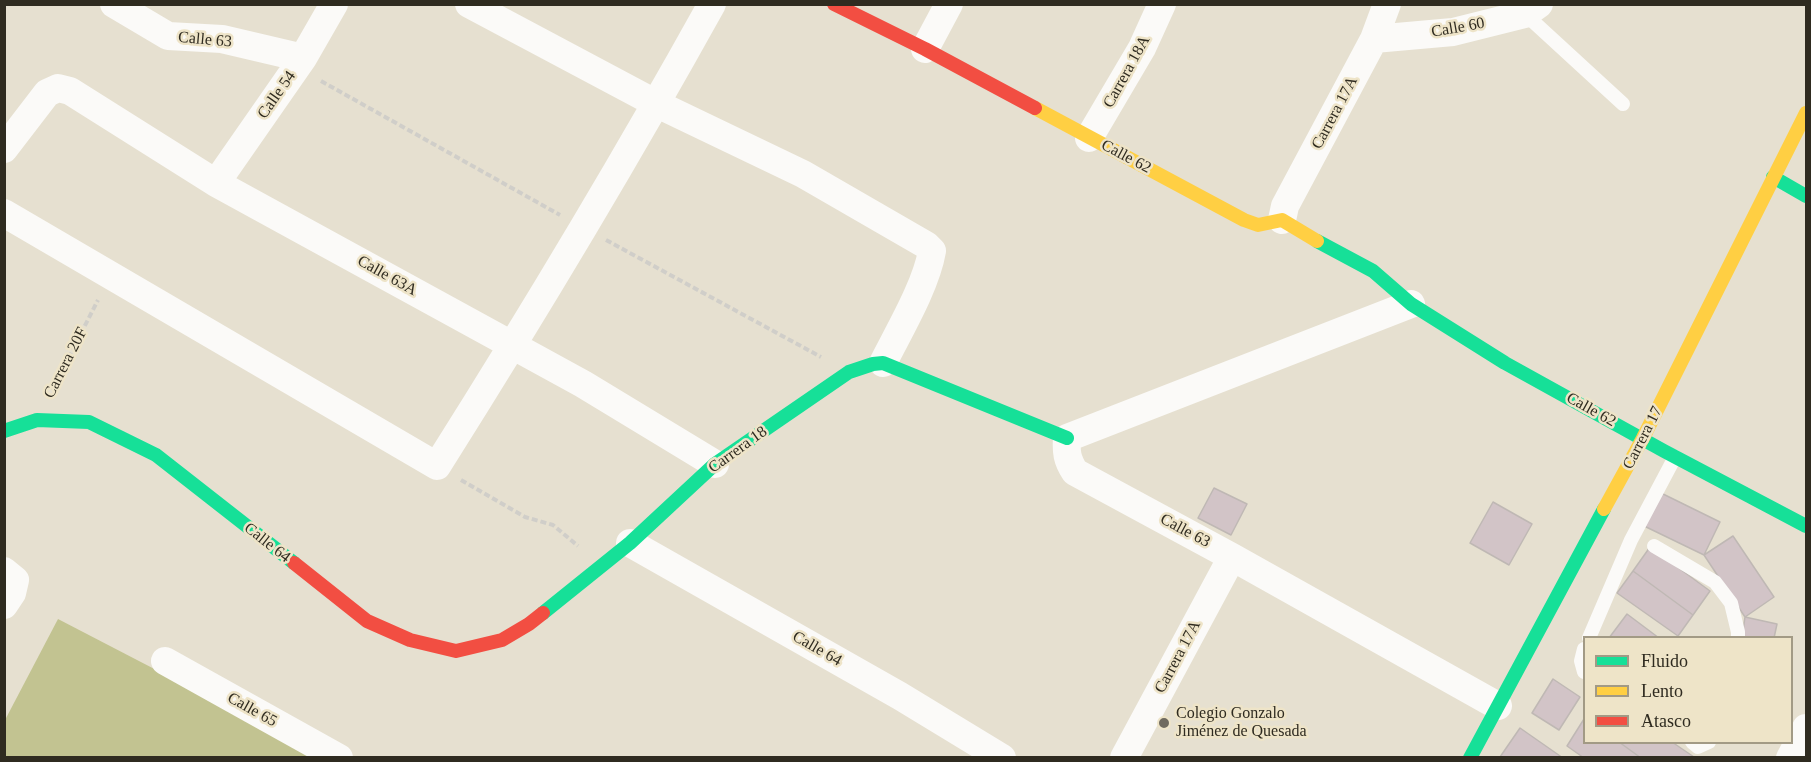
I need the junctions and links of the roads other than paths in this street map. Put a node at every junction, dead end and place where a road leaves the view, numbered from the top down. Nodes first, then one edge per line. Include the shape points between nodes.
1 (114, 4) edge
2 (334, 4) edge
3 (469, 4) edge
4 (712, 4) edge
5 (834, 4) edge
6 (949, 4) edge
7 (1162, 4) edge
8 (1387, 4) edge
9 (1532, 9) edge
10 (1374, 39) junction
11 (925, 49) junction
12 (303, 58) junction
13 (657, 104) junction
14 (1623, 104) dead end
15 (1806, 113) edge
16 (1089, 138) junction
17 (4, 149) edge
18 (1773, 177) junction
19 (216, 183) junction
20 (1806, 196) edge
21 (4, 213) edge
22 (1282, 220) junction
23 (1412, 304) junction
24 (513, 345) junction
25 (883, 363) junction
26 (4, 431) edge
27 (1067, 438) junction
28 (1643, 438) junction
29 (1676, 457) junction
30 (716, 464) junction
31 (1806, 526) edge
32 (630, 543) junction
33 (1654, 546) dead end
34 (1232, 557) junction
35 (1590, 636) edge
36 (1738, 636) edge
37 (502, 640) joint
38 (1583, 653) edge
39 (165, 661) dead end
40 (1583, 668) edge
41 (1498, 706) junction
42 (1806, 728) edge
43 (339, 758) edge
44 (1002, 758) edge
45 (1124, 758) edge
46 (1470, 758) edge
47 (1790, 758) edge

1 - 12 street, Calle 63 via 168,36 222,39
2 - 12 street, Calle 54
3 - 13 street
4 - 13 street
5 - 11 street, Calle 62
6 - 11 street
7 - 16 street, Carrera 18A via 1142,48
8 - 10 street, Carrera 17A
9 - 10 street, Calle 60 via 1453,32
9 - 14 lane
10 - 22 street, Carrera 17A via 1285,206
11 - 16 street, Calle 62
12 - 19 street, Calle 54
13 - 24 street
13 - 25 street via 803,174 932,251 920,288
15 - 18 street, Carrera 17
16 - 22 street, Calle 62 via 1244,220 1258,225
17 - 19 street, Calle 63A via 47,93 58,88 70,91
18 - 20 street
18 - 28 street, Carrera 17
19 - 24 street, Calle 63A
21 - 24 street via 437,466
22 - 23 street, Calle 62 via 1372,271
23 - 27 street
23 - 28 street, Calle 62 via 1505,363
24 - 30 street, Calle 63A
25 - 27 street
25 - 30 street, Carrera 18 via 849,372
26 - 37 street, Calle 64 via 37,420 89,422 156,455 367,621 410,640 456,651
27 - 34 street, Calle 63 via 1066,452 1075,472
28 - 29 street, Calle 62
28 - 41 street, Carrera 17
29 - 31 street, Calle 62
29 - 35 lane via 1631,540
30 - 32 street, Carrera 18
32 - 37 street, Carrera 18 via 529,624
32 - 44 street, Calle 64
33 - 36 lane via 1715,582 1731,603
34 - 41 street, Calle 63
34 - 45 street, Carrera 17A
38 - 40 lane
39 - 43 street, Calle 65
41 - 46 street, Carrera 17
42 - 47 street

